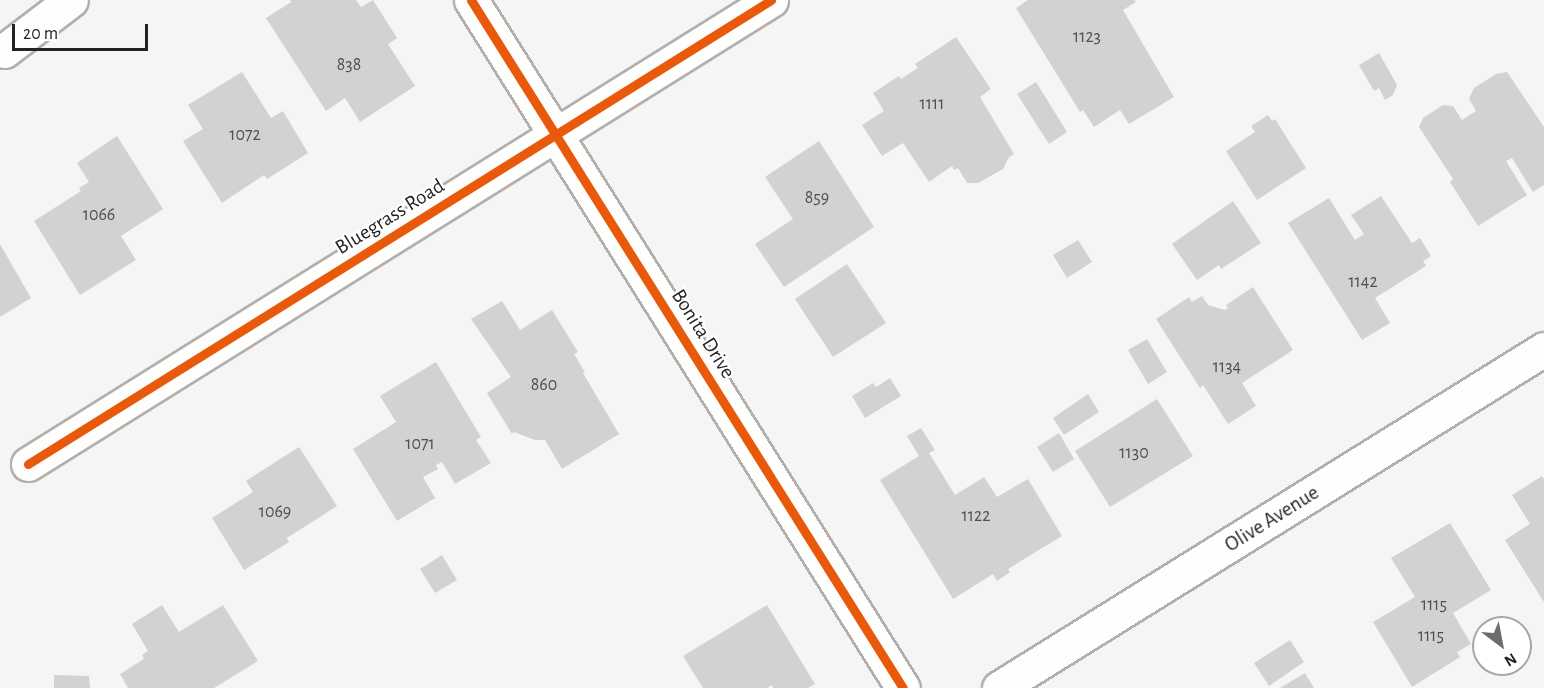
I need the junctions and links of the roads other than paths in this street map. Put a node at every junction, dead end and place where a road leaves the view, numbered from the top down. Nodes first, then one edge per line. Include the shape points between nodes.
1 (71, 0) edge
2 (471, 0) edge
3 (771, 0) edge
4 (4, 51) dead end
5 (556, 134) junction
6 (1544, 349) edge
7 (28, 464) dead end
8 (903, 688) edge
9 (999, 688) edge

1 - 4 street
2 - 5 street, Bonita Drive
3 - 5 street, Bluegrass Road
5 - 7 street, Bluegrass Road
5 - 8 street, Bonita Drive
6 - 9 street, Olive Avenue

